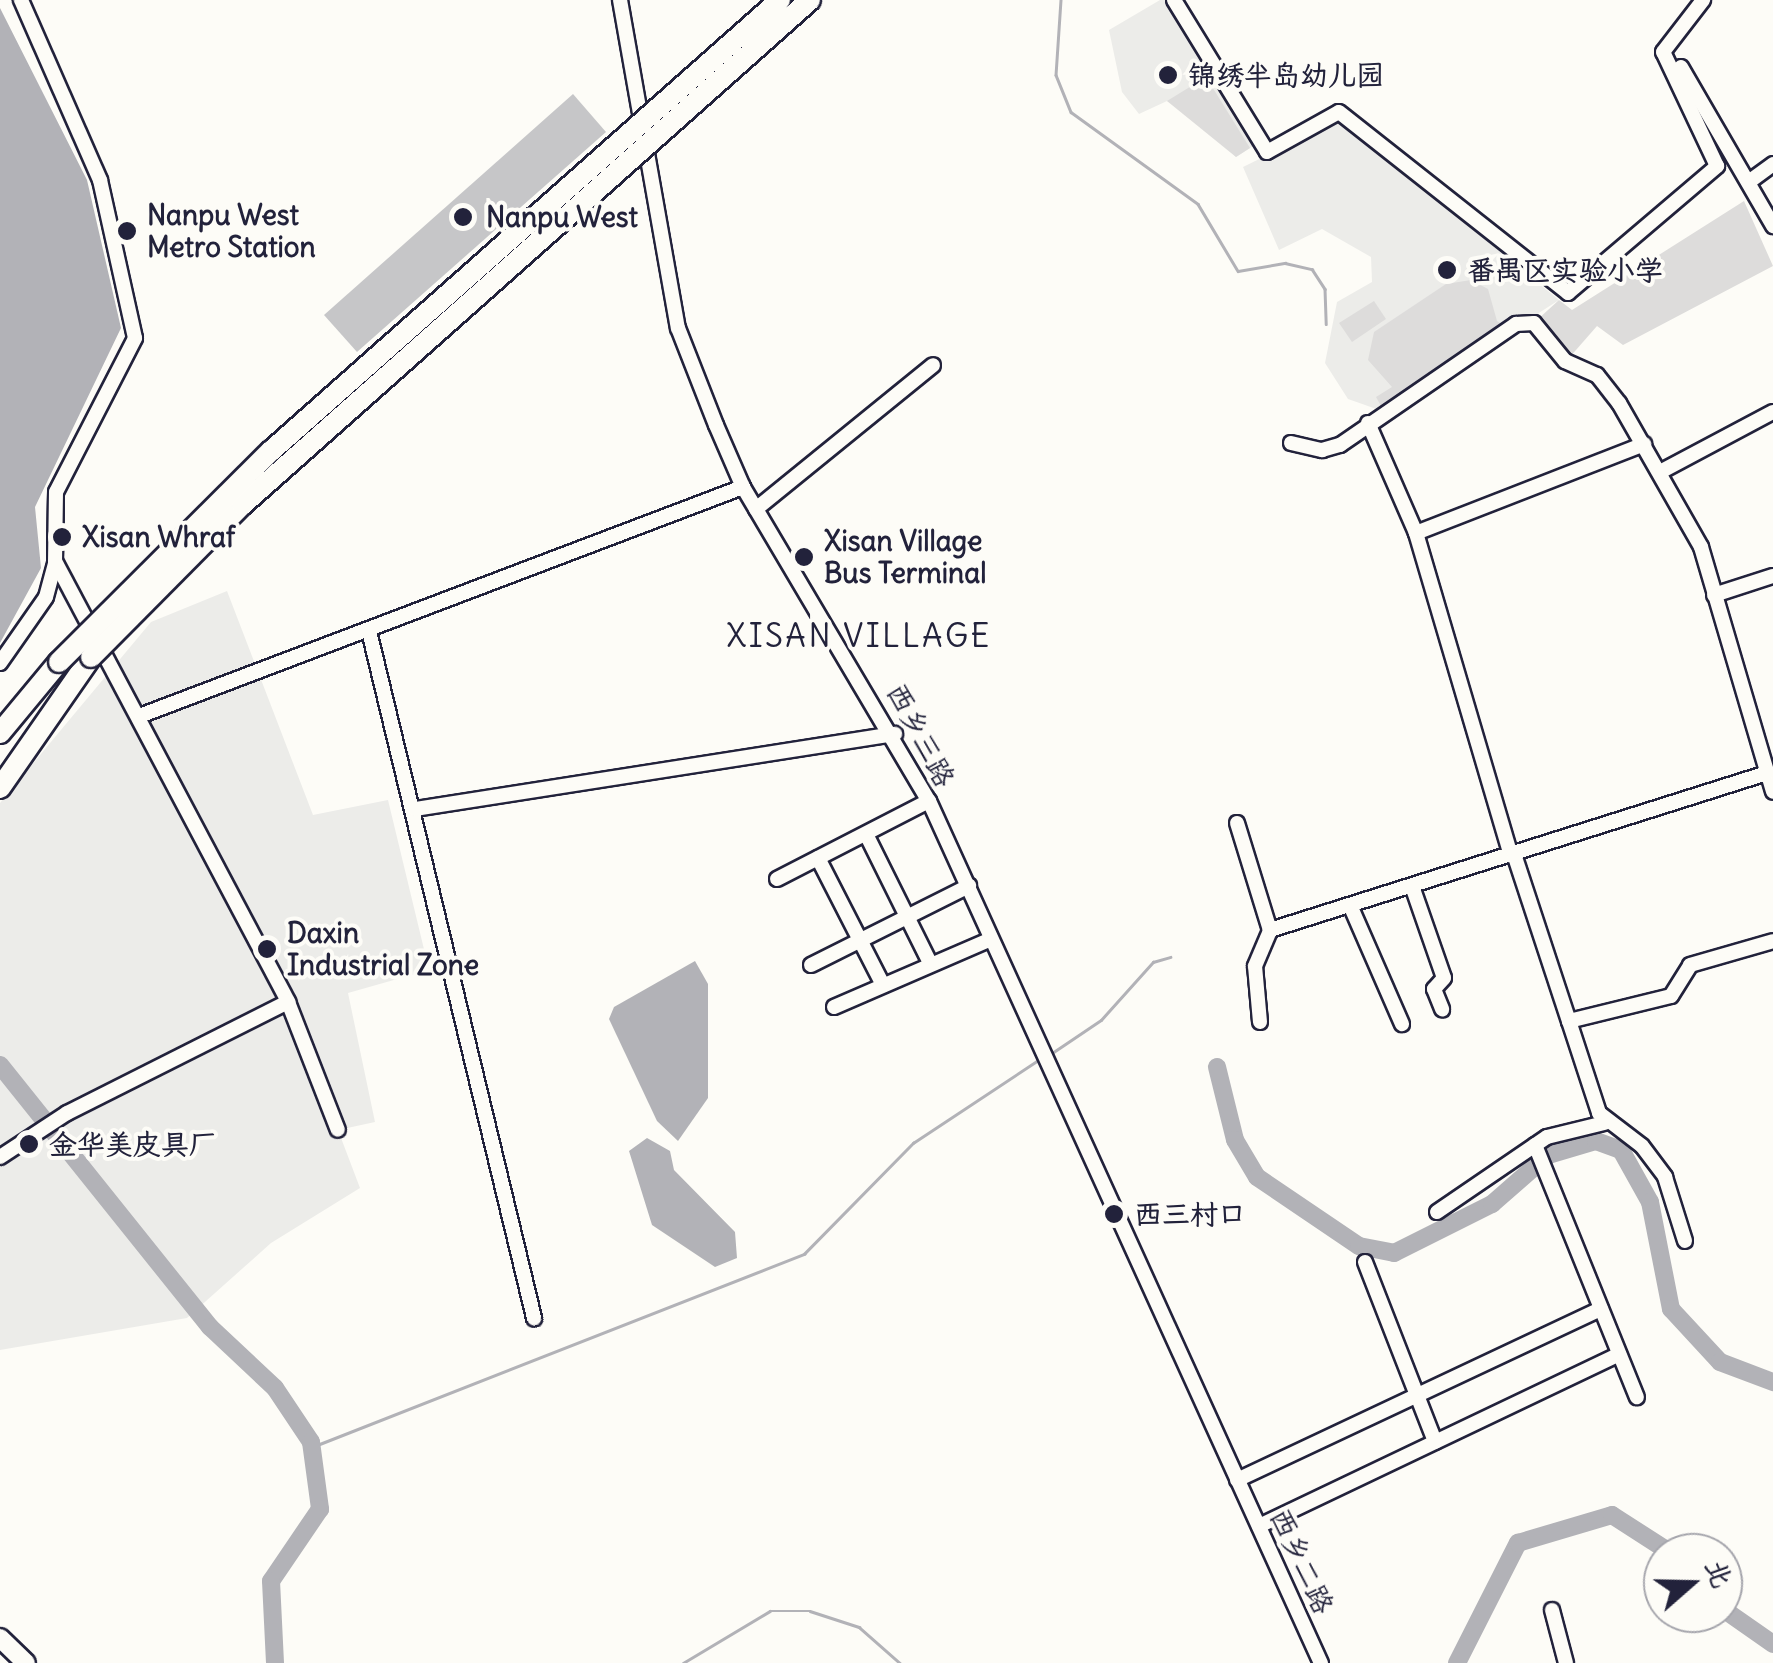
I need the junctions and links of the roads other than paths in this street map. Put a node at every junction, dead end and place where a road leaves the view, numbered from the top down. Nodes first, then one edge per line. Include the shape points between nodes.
1 (24, 0) edge
2 (620, 0) edge
3 (780, 0) edge
4 (810, 0) edge
5 (1174, 0) edge
6 (1703, 0) edge
7 (1681, 68) dead end
8 (1773, 164) edge
9 (1750, 181) junction
10 (1773, 226) edge
11 (933, 365) dead end
12 (1773, 412) edge
13 (1368, 423) junction
14 (1291, 442) dead end
15 (1644, 444) junction
16 (1660, 472) junction
17 (743, 487) junction
18 (756, 510) junction
19 (1416, 533) junction
20 (55, 563) junction
21 (1773, 576) edge
22 (1714, 595) junction
23 (368, 631) junction
24 (92, 658) junction
25 (59, 662) junction
26 (0, 663) edge
27 (0, 714) edge
28 (142, 716) junction
29 (0, 733) edge
30 (895, 734) junction
31 (0, 765) edge
32 (1766, 773) junction
33 (0, 788) edge
34 (1773, 792) edge
35 (929, 801) junction
36 (415, 810) junction
37 (1237, 824) dead end
38 (867, 836) junction
39 (1512, 854) junction
40 (818, 858) junction
41 (776, 878) dead end
42 (969, 886) junction
43 (1412, 886) junction
44 (1350, 905) junction
45 (907, 916) junction
46 (1270, 930) junction
47 (991, 939) junction
48 (860, 940) junction
49 (1773, 941) edge
50 (930, 964) junction
51 (811, 965) dead end
52 (883, 984) junction
53 (288, 1002) junction
54 (834, 1007) dead end
55 (1442, 1009) dead end
56 (1569, 1021) junction
57 (1260, 1022) dead end
58 (1402, 1024) dead end
59 (1604, 1123) junction
60 (338, 1130) dead end
61 (1536, 1146) junction
62 (0, 1157) edge
63 (1436, 1212) dead end
64 (1684, 1241) dead end
65 (1365, 1262) dead end
66 (1601, 1309) junction
67 (534, 1318) dead end
68 (1619, 1354) junction
69 (1414, 1397) junction
70 (1637, 1397) dead end
71 (1435, 1442) junction
72 (1237, 1480) junction
73 (1259, 1526) junction
74 (1552, 1610) dead end
75 (0, 1638) edge
76 (26, 1663) edge
77 (1321, 1663) edge
78 (1566, 1663) edge

1 - 20 street via 38,50 95,166 135,319 130,353 56,492
2 - 17 street, 西乡三路 via 678,328
3 - 25 highway, bridge via 271,451
4 - 24 highway, bridge via 282,469
5 - 6 street via 1267,152 1338,112 1563,293 1585,285 1717,166 1662,52
7 - 9 street
8 - 9 street
9 - 10 street
11 - 18 street
12 - 16 street
13 - 14 street via 1322,450
13 - 15 street via 1516,324 1534,323 1565,361 1597,376
13 - 19 street
15 - 16 street
15 - 19 street
16 - 22 street via 1701,548
17 - 18 street, 西乡三路
17 - 23 street
18 - 30 street, 西乡三路
19 - 39 street
20 - 26 street via 46,597
20 - 28 street
21 - 22 street
22 - 32 street
23 - 28 street
23 - 36 street
24 - 31 highway
24 - 33 highway
25 - 27 highway
25 - 29 highway
28 - 53 street
30 - 35 street, 西乡三路
30 - 36 street
32 - 34 street
32 - 39 street
35 - 38 street
35 - 42 street, 西乡三路
36 - 67 street
37 - 46 street
38 - 40 street
38 - 45 street
39 - 43 street
39 - 56 street
40 - 41 street
40 - 48 street
42 - 45 street
42 - 47 street, 西乡三路
43 - 44 street
43 - 55 street via 1444,978 1434,989
44 - 46 street
44 - 58 street
45 - 48 street
45 - 50 street
46 - 57 street via 1255,966
47 - 50 street
47 - 72 street, 西乡三路
48 - 51 street
48 - 52 street
49 - 56 street via 1690,965 1671,996
50 - 52 street
52 - 54 street
53 - 60 street
53 - 62 street via 67,1113
56 - 59 street
59 - 61 street
59 - 64 street via 1642,1146 1665,1177
61 - 63 street
61 - 66 street
65 - 69 street
66 - 68 street
66 - 69 street
68 - 70 street
68 - 71 street
69 - 71 street
69 - 72 street
71 - 73 street
72 - 73 street, 西乡二路
73 - 77 street, 西乡二路
74 - 78 street
75 - 76 main road

